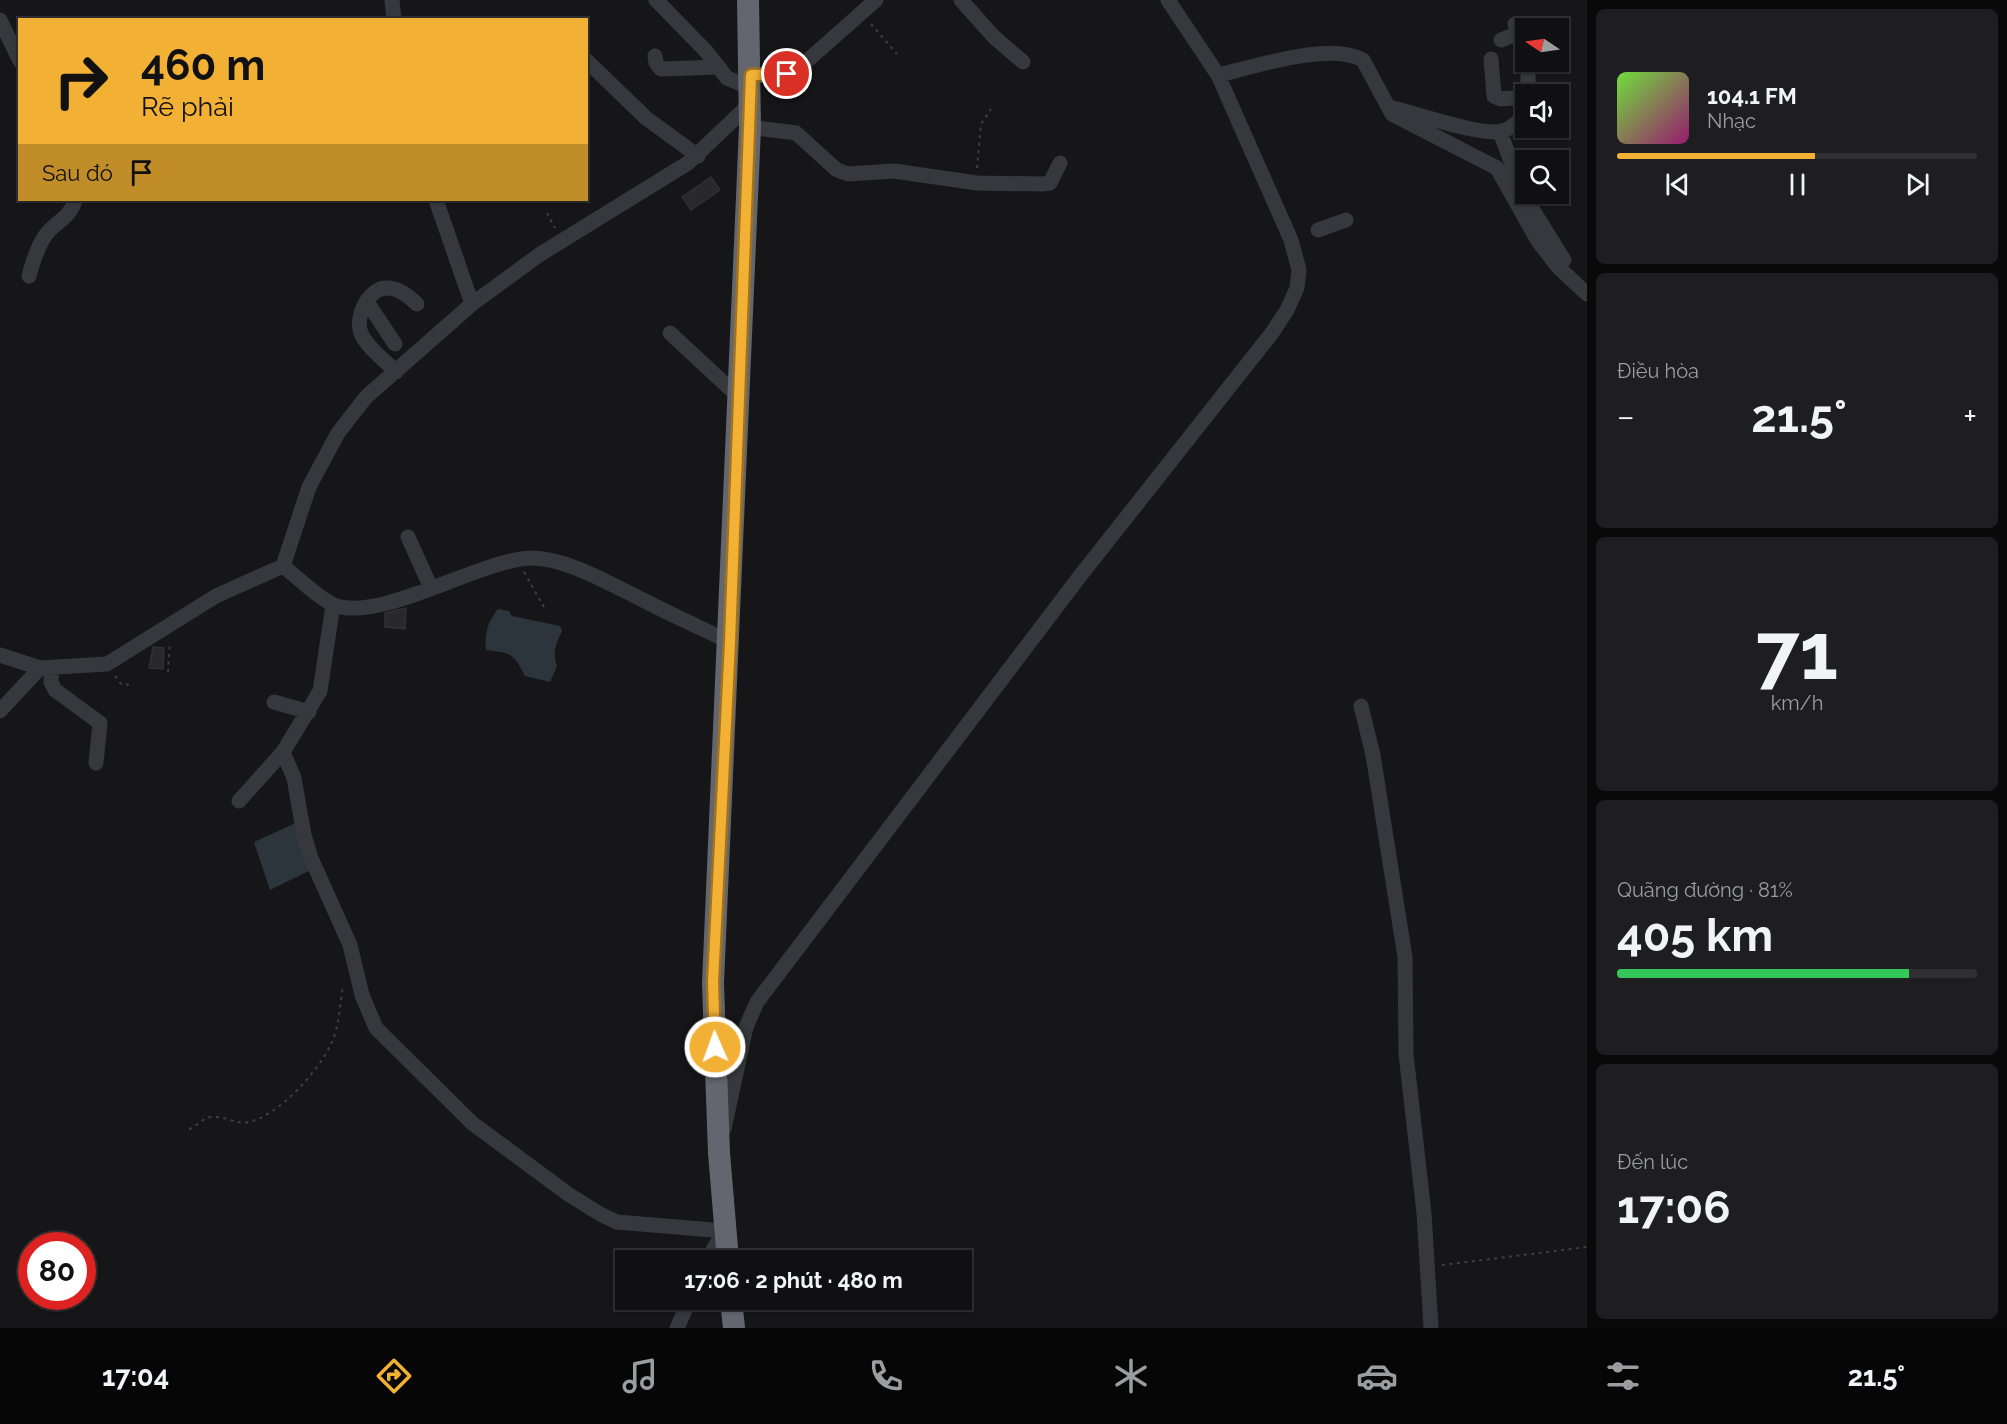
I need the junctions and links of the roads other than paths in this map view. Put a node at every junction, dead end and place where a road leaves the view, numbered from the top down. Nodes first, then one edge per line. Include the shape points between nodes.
1 (392, 0) edge
2 (656, 0) edge
3 (748, 0) edge
4 (876, 0) edge
5 (962, 0) edge
6 (1168, 0) edge
7 (394, 18) edge
8 (0, 20) edge
9 (1515, 36) edge
10 (1501, 40) dead end
11 (18, 57) edge
12 (655, 57) dead end
13 (1491, 59) dead end
14 (588, 62) edge
15 (1023, 62) dead end
16 (719, 67) junction
17 (1218, 75) junction
18 (751, 89) junction
19 (1515, 97) edge
20 (1386, 107) junction
21 (1515, 124) edge
22 (750, 127) junction
23 (1500, 132) junction
24 (698, 156) junction
25 (1060, 163) dead end
26 (75, 201) edge
27 (436, 201) edge
28 (1346, 220) dead end
29 (1292, 240) junction
30 (29, 276) dead end
31 (1587, 282) edge
32 (1587, 294) edge
33 (367, 302) junction
34 (417, 304) dead end
35 (472, 304) junction
36 (670, 333) dead end
37 (395, 344) dead end
38 (396, 372) junction
39 (739, 397) junction
40 (408, 537) dead end
41 (283, 566) junction
42 (431, 588) junction
43 (333, 605) junction
44 (730, 642) junction
45 (0, 655) edge
46 (46, 668) junction
47 (274, 702) dead end
48 (1360, 706) dead end
49 (0, 711) edge
50 (309, 712) junction
51 (283, 752) junction
52 (96, 763) dead end
53 (239, 801) dead end
54 (719, 1153) junction
55 (726, 1243) edge
56 (713, 1250) edge
57 (685, 1310) edge
58 (732, 1310) edge
59 (676, 1328) edge
60 (734, 1328) edge
61 (1431, 1328) edge

1 - 7 street
2 - 16 street
3 - 18 highway
4 - 18 street via 798,69
5 - 15 street via 994,37
6 - 17 street
8 - 11 street
9 - 10 street
12 - 16 street via 661,69
13 - 19 street via 1494,96
14 - 24 street via 646,118
16 - 18 street via 736,83
17 - 20 street via 1310,54 1356,56 1367,64
17 - 29 street
18 - 22 highway
18 - 24 street
20 - 23 street via 1463,127
20 - 32 street via 1397,117 1497,168 1538,241
21 - 23 street
22 - 25 street via 796,133 828,163 848,174 894,171 977,183 1050,183
22 - 39 highway
23 - 31 street via 1524,196 1560,255
24 - 35 street via 539,255
26 - 30 street via 69,215 41,242
27 - 35 street
28 - 29 street
29 - 54 street via 1299,270 1297,288 1272,333 1080,576 757,1002 746,1027
33 - 34 street via 377,290 387,288 404,293
33 - 37 street
33 - 38 street via 362,310 360,332
35 - 38 street
36 - 39 street
38 - 41 street via 366,397 329,448 302,505
39 - 44 highway
40 - 42 street
41 - 43 street
41 - 46 street via 216,596 112,662
42 - 43 street via 390,602
42 - 44 street via 518,561 554,561 596,577
43 - 50 street via 324,676
44 - 54 highway via 713,982
45 - 46 street
46 - 49 street
46 - 52 street via 52,687 100,723
47 - 50 street
48 - 61 street via 1373,755 1404,947 1406,1054
50 - 51 street
51 - 53 street
51 - 55 street via 294,778 311,858 350,945 362,995 376,1028 472,1123 600,1214 616,1222
54 - 55 highway
55 - 56 street via 717,1243
57 - 59 street
58 - 60 highway

